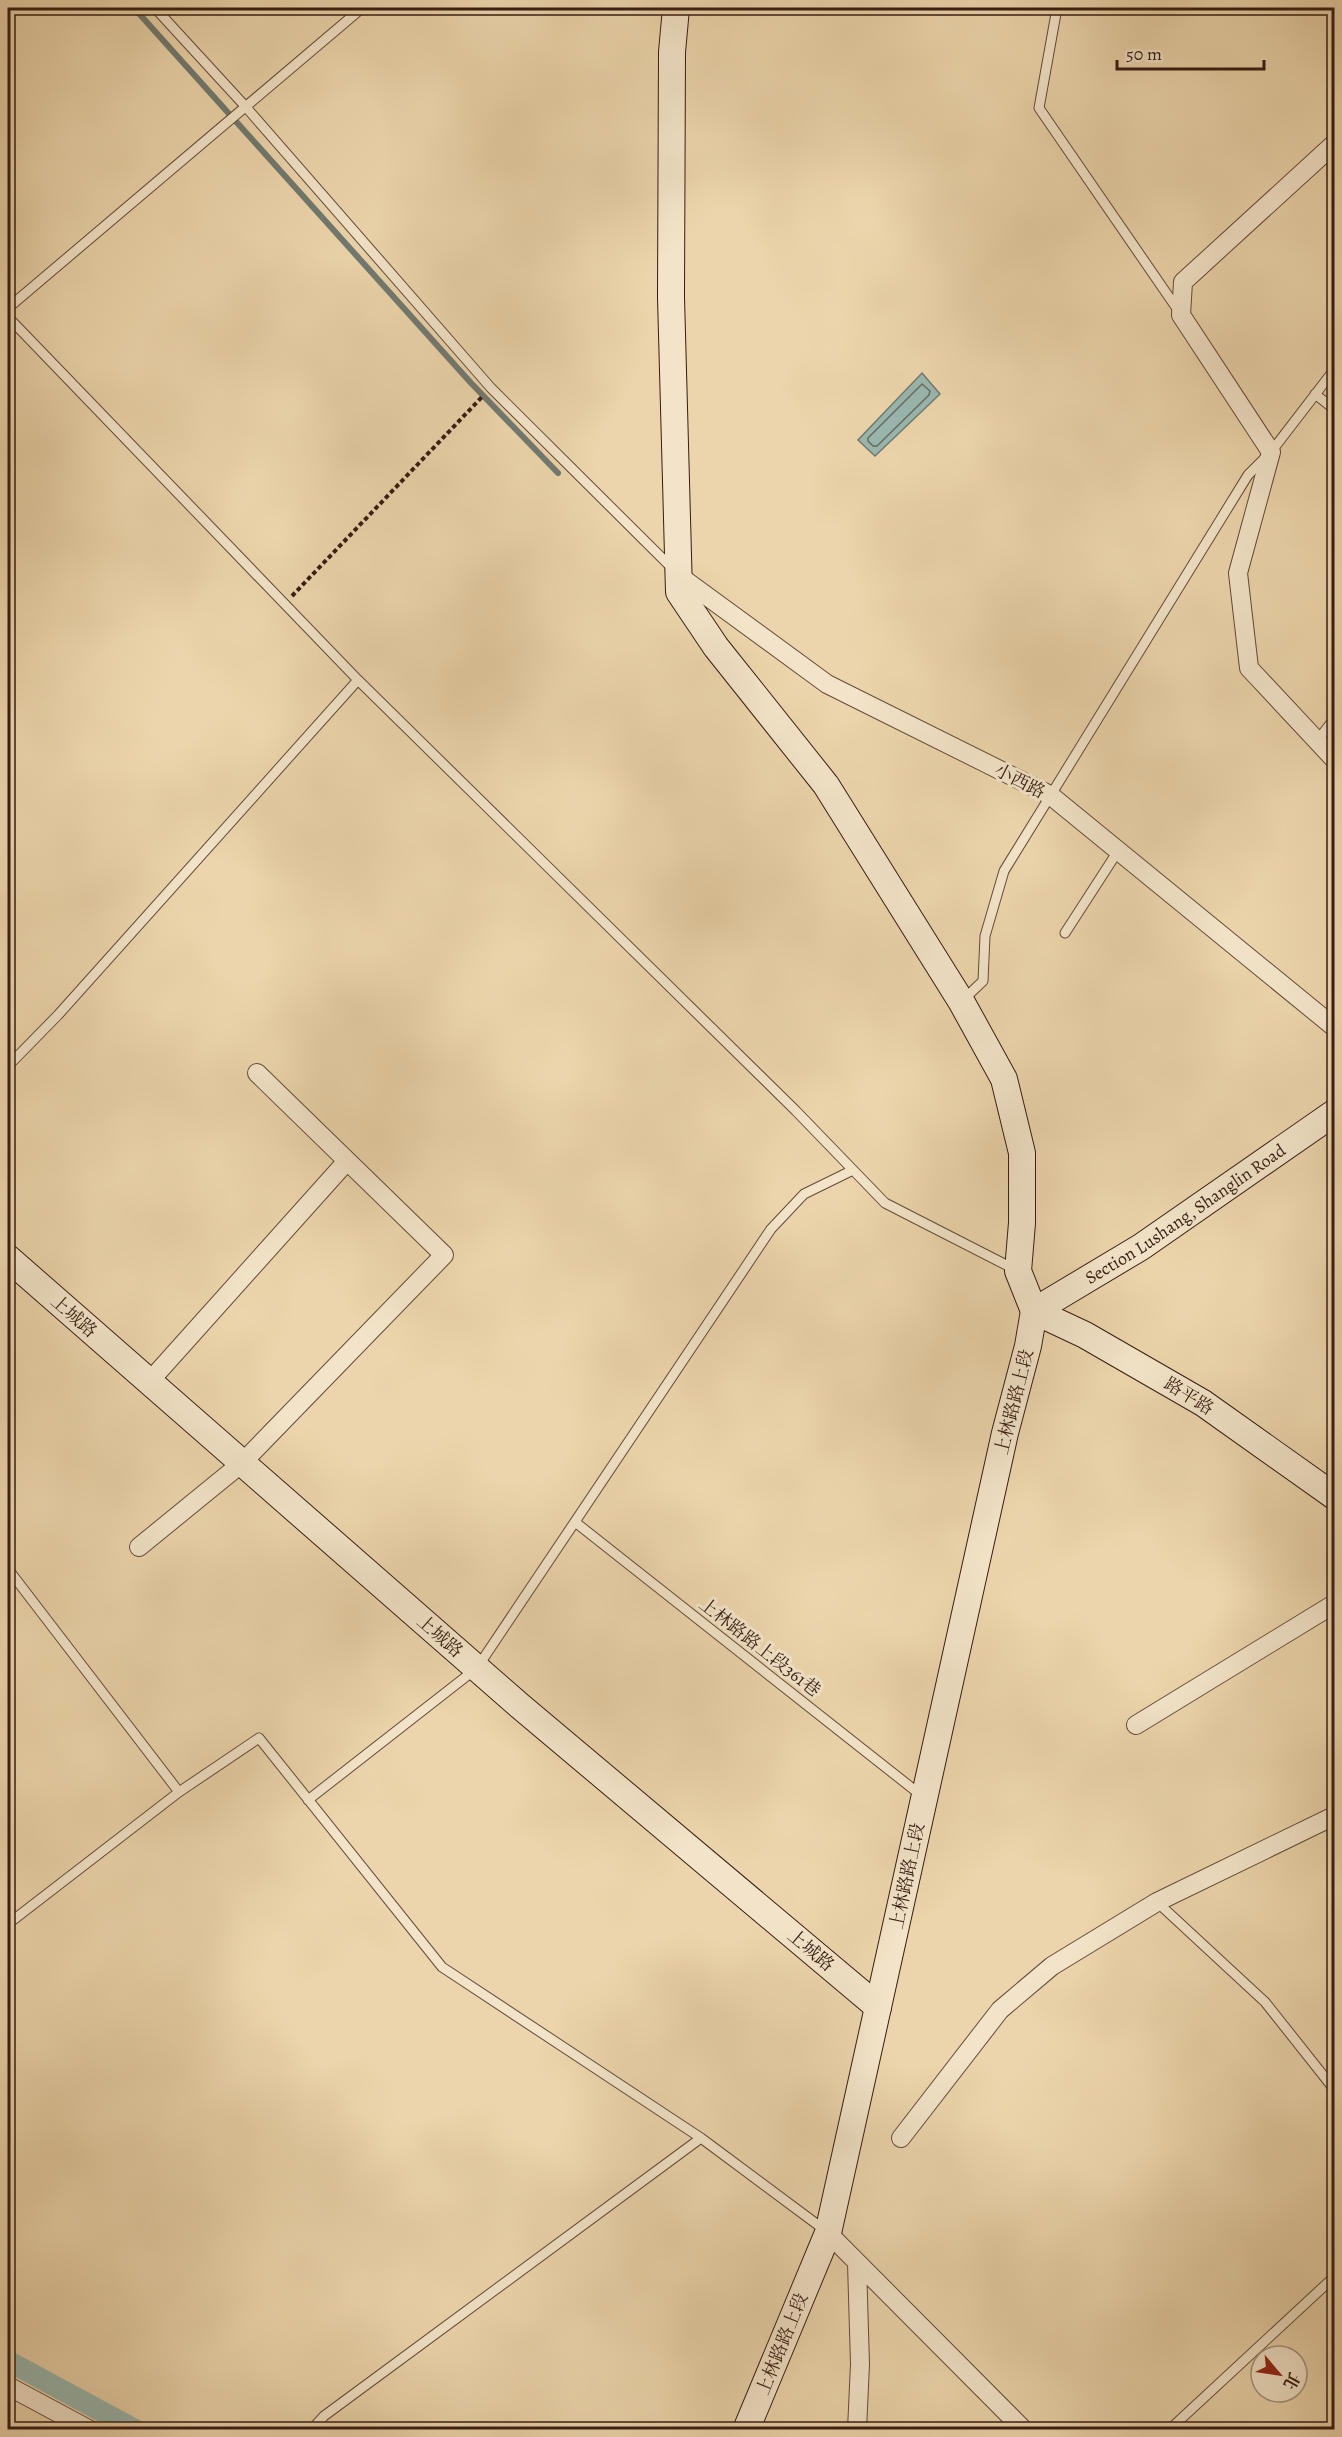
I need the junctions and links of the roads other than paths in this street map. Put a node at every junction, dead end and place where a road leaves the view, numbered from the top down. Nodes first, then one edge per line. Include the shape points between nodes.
1 (155, 8) edge
2 (362, 8) edge
3 (675, 8) edge
4 (1057, 8) edge
5 (245, 105) junction
6 (1335, 144) edge
7 (8, 308) edge
8 (1181, 315) junction
9 (8, 316) edge
10 (1335, 370) edge
11 (1315, 394) junction
12 (1335, 409) edge
13 (1271, 452) junction
14 (678, 575) junction
15 (358, 680) junction
16 (1335, 719) edge
17 (1317, 741) junction
18 (1335, 759) edge
19 (1050, 795) junction
20 (1118, 851) junction
21 (1065, 933) dead end
22 (961, 1001) junction
23 (1335, 1027) edge
24 (8, 1066) edge
25 (257, 1073) dead end
26 (1335, 1113) edge
27 (347, 1161) junction
28 (853, 1170) junction
29 (8, 1258) edge
30 (1018, 1271) junction
31 (1034, 1311) junction
32 (149, 1382) junction
33 (242, 1463) junction
34 (1335, 1496) edge
35 (575, 1522) junction
36 (139, 1547) dead end
37 (8, 1569) edge
38 (1335, 1604) edge
39 (477, 1668) junction
40 (1136, 1725) dead end
41 (179, 1792) junction
42 (924, 1797) junction
43 (308, 1800) junction
44 (1335, 1816) edge
45 (1157, 1902) junction
46 (8, 1924) edge
47 (878, 2007) junction
48 (1335, 2090) edge
49 (701, 2138) junction
50 (902, 2138) dead end
51 (828, 2233) junction
52 (858, 2263) junction
53 (1335, 2277) edge
54 (8, 2386) edge
55 (90, 2430) edge
56 (311, 2430) edge
57 (746, 2430) edge
58 (857, 2430) edge
59 (1024, 2430) edge
60 (1169, 2430) edge

1 - 5 lane
2 - 5 lane
3 - 14 street via 671,297
4 - 8 lane via 1039,108
5 - 7 lane
5 - 14 lane via 491,388
6 - 8 street via 1183,282
8 - 13 street
9 - 15 lane
10 - 11 lane
11 - 12 lane
11 - 13 lane
13 - 17 street via 1238,573 1250,668
13 - 19 lane via 1248,475
14 - 19 street, 小西路 via 827,684
14 - 22 street via 679,592 716,647 826,785
15 - 24 lane
15 - 28 lane
16 - 17 lane
17 - 18 street
19 - 20 street, 小西路
19 - 22 lane via 1004,871 985,936 983,981
20 - 21 lane
20 - 23 street, 小西路
22 - 30 street via 1004,1079 1022,1153
25 - 27 street
26 - 31 street, Section Lushang, Shanglin Road via 1141,1247
27 - 32 street
27 - 33 street via 444,1255
28 - 30 lane via 885,1203
28 - 35 lane via 804,1194 771,1229
29 - 32 street, 上城路
30 - 31 street
31 - 34 street, 路平路 via 1085,1335 1203,1403
31 - 42 street, 上林路路上段
32 - 33 street, 上城路
33 - 36 street
33 - 39 street, 上城路
35 - 39 lane
35 - 42 lane, 上林路路上段361巷
37 - 41 lane
38 - 40 street
39 - 43 lane
39 - 47 street, 上城路
41 - 43 lane via 259,1738
41 - 46 lane
42 - 47 street, 上林路路上段
43 - 49 lane via 442,1967
44 - 45 street
45 - 48 lane via 1265,2002
45 - 50 street via 1052,1966 1000,2010
47 - 51 street, 上林路路上段
49 - 51 lane
49 - 56 lane via 324,2416
51 - 52 street
51 - 57 street, 上林路路上段
52 - 58 street
52 - 59 street
53 - 60 lane
54 - 55 street

